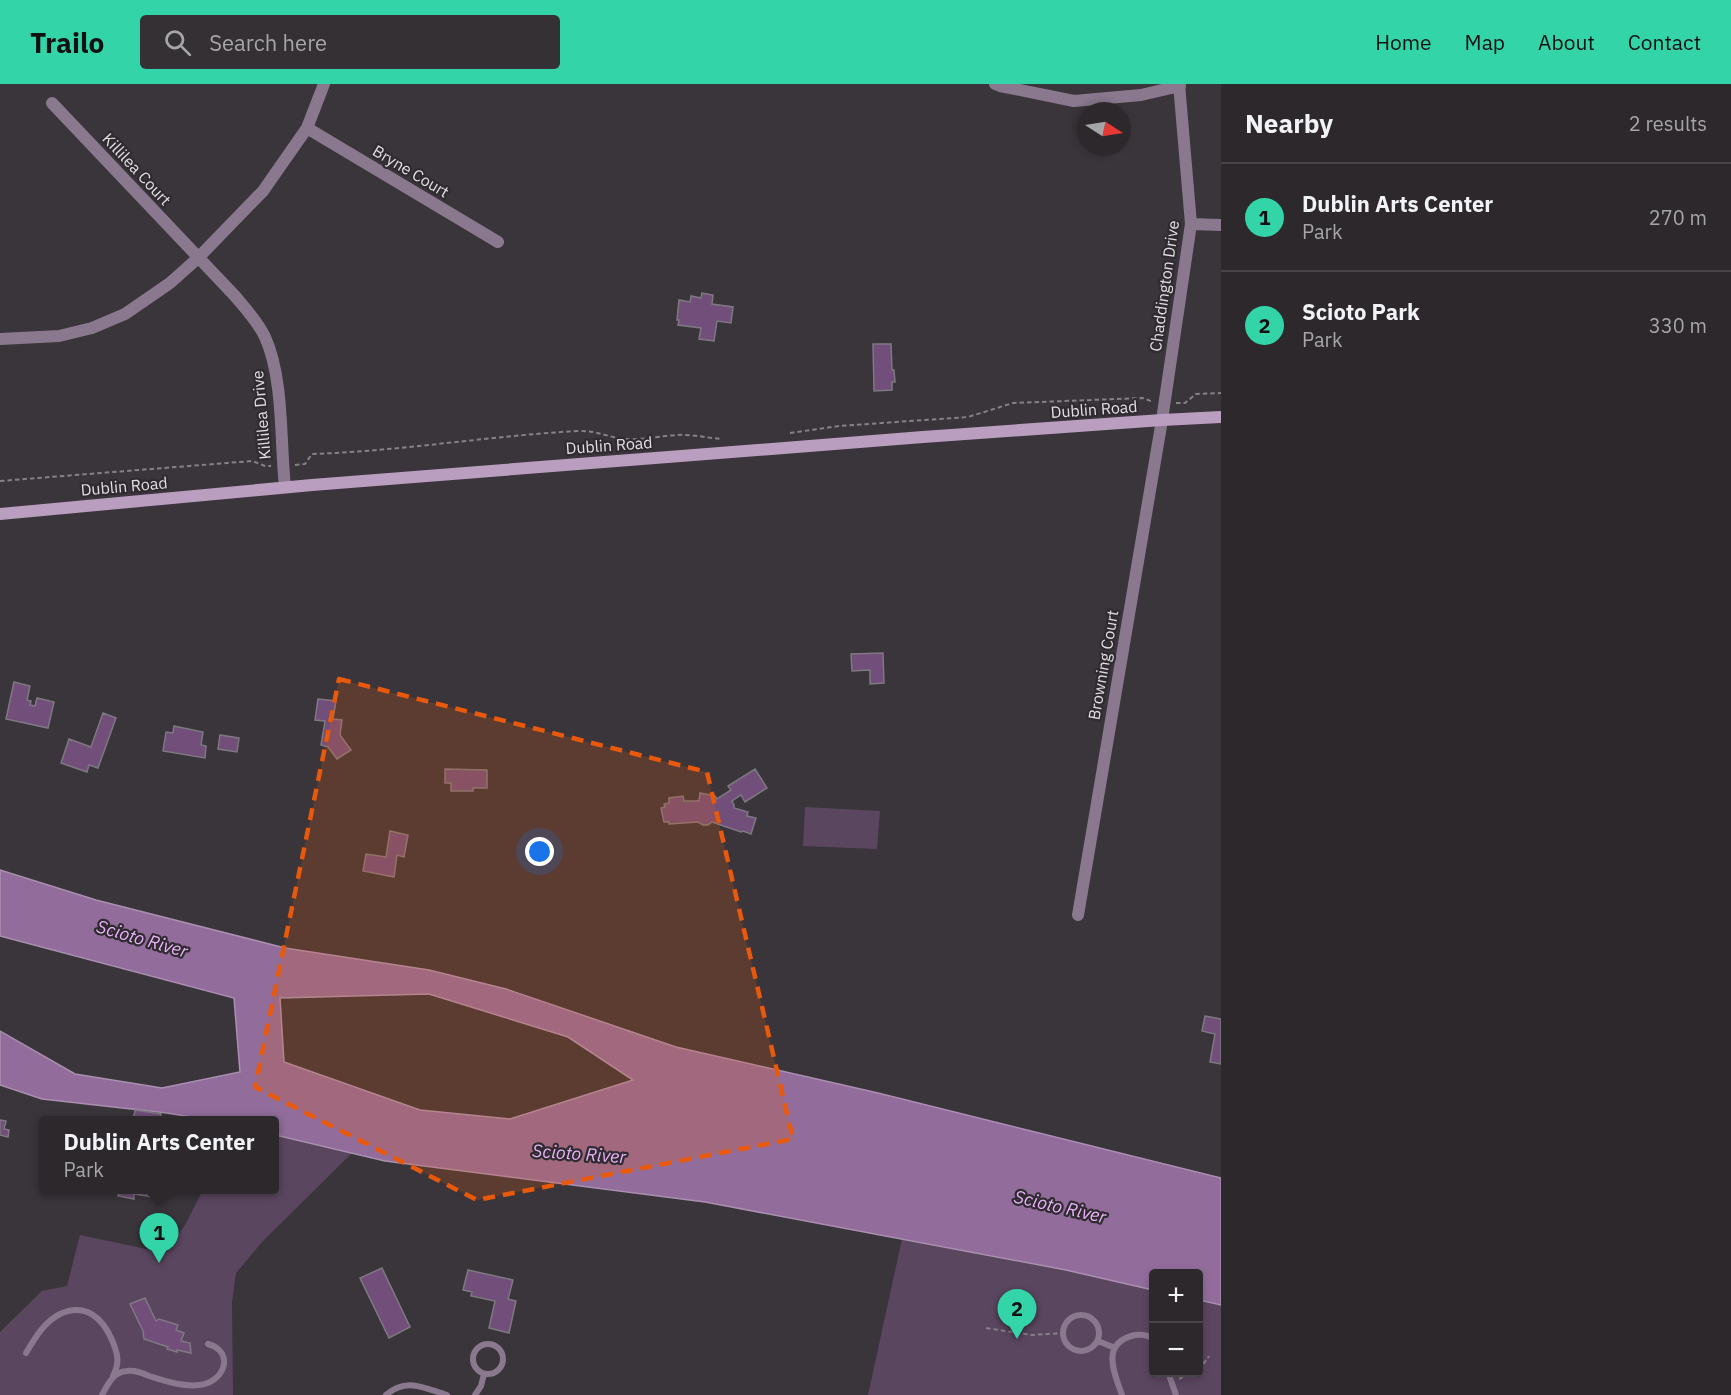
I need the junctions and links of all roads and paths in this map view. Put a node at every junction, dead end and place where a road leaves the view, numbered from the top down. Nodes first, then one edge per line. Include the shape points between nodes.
1 (324, 84) edge
2 (995, 84) edge
3 (1179, 85) edge
4 (52, 103) dead end
5 (307, 128) junction
6 (1191, 224) junction
7 (1221, 225) edge
8 (498, 242) dead end
9 (198, 258) junction
10 (0, 339) edge
11 (1221, 393) edge
12 (1164, 404) junction
13 (1221, 417) edge
14 (1162, 420) junction
15 (782, 434) dead end
16 (724, 439) dead end
17 (282, 466) junction
18 (0, 481) edge
19 (285, 487) junction
20 (0, 514) edge
21 (1078, 915) dead end
22 (986, 1328) dead end
23 (1063, 1333) junction
24 (1149, 1336) edge
25 (1098, 1341) junction
26 (208, 1344) dead end
27 (1115, 1348) junction
28 (26, 1353) dead end
29 (1209, 1356) dead end
30 (1203, 1365) edge
31 (484, 1374) junction
32 (112, 1377) junction
33 (1170, 1377) edge
34 (1184, 1377) edge
35 (1171, 1382) junction
36 (102, 1395) edge
37 (386, 1395) edge
38 (447, 1395) edge
39 (475, 1395) edge
40 (1122, 1395) edge
41 (1176, 1395) edge

1 - 5 street
2 - 3 street via 1074,101 1141,95
3 - 6 street, Chaddington Drive
4 - 9 street, Killilea Court
5 - 8 street, Bryne Court
5 - 9 street via 263,191
6 - 7 street
6 - 12 street, Chaddington Drive
9 - 10 street via 125,314 92,328 59,336
9 - 17 street, Killilea Drive via 246,308 264,336 278,394
11 - 12 path via 1196,394 1185,403
12 - 14 street, Chaddington Drive
12 - 15 path via 1143,398 1013,403 968,417
13 - 14 main road, Dublin Road
14 - 19 main road, Dublin Road
14 - 21 street, Browning Court
16 - 17 path via 678,435 634,440 578,431 312,454 305,464
17 - 18 path via 252,461
17 - 19 street, Killilea Drive
19 - 20 main road, Dublin Road
22 - 23 path via 1032,1335
23 - 25 lane via 1067,1344 1077,1351 1089,1350
23 - 25 lane via 1067,1321 1083,1314 1097,1324
24 - 27 lane via 1125,1338
25 - 27 lane
26 - 32 lane via 220,1350 224,1361 221,1374 210,1383 185,1385 130,1370
27 - 40 lane via 1112,1367
28 - 32 lane via 54,1318 72,1311 88,1312 105,1325 117,1352
29 - 30 path
31 - 31 lane via 495,1372 502,1365 502,1354 492,1344 478,1346 473,1354 476,1369
31 - 39 lane
32 - 36 lane
33 - 35 lane
34 - 35 path
35 - 41 lane
37 - 38 lane via 403,1384

